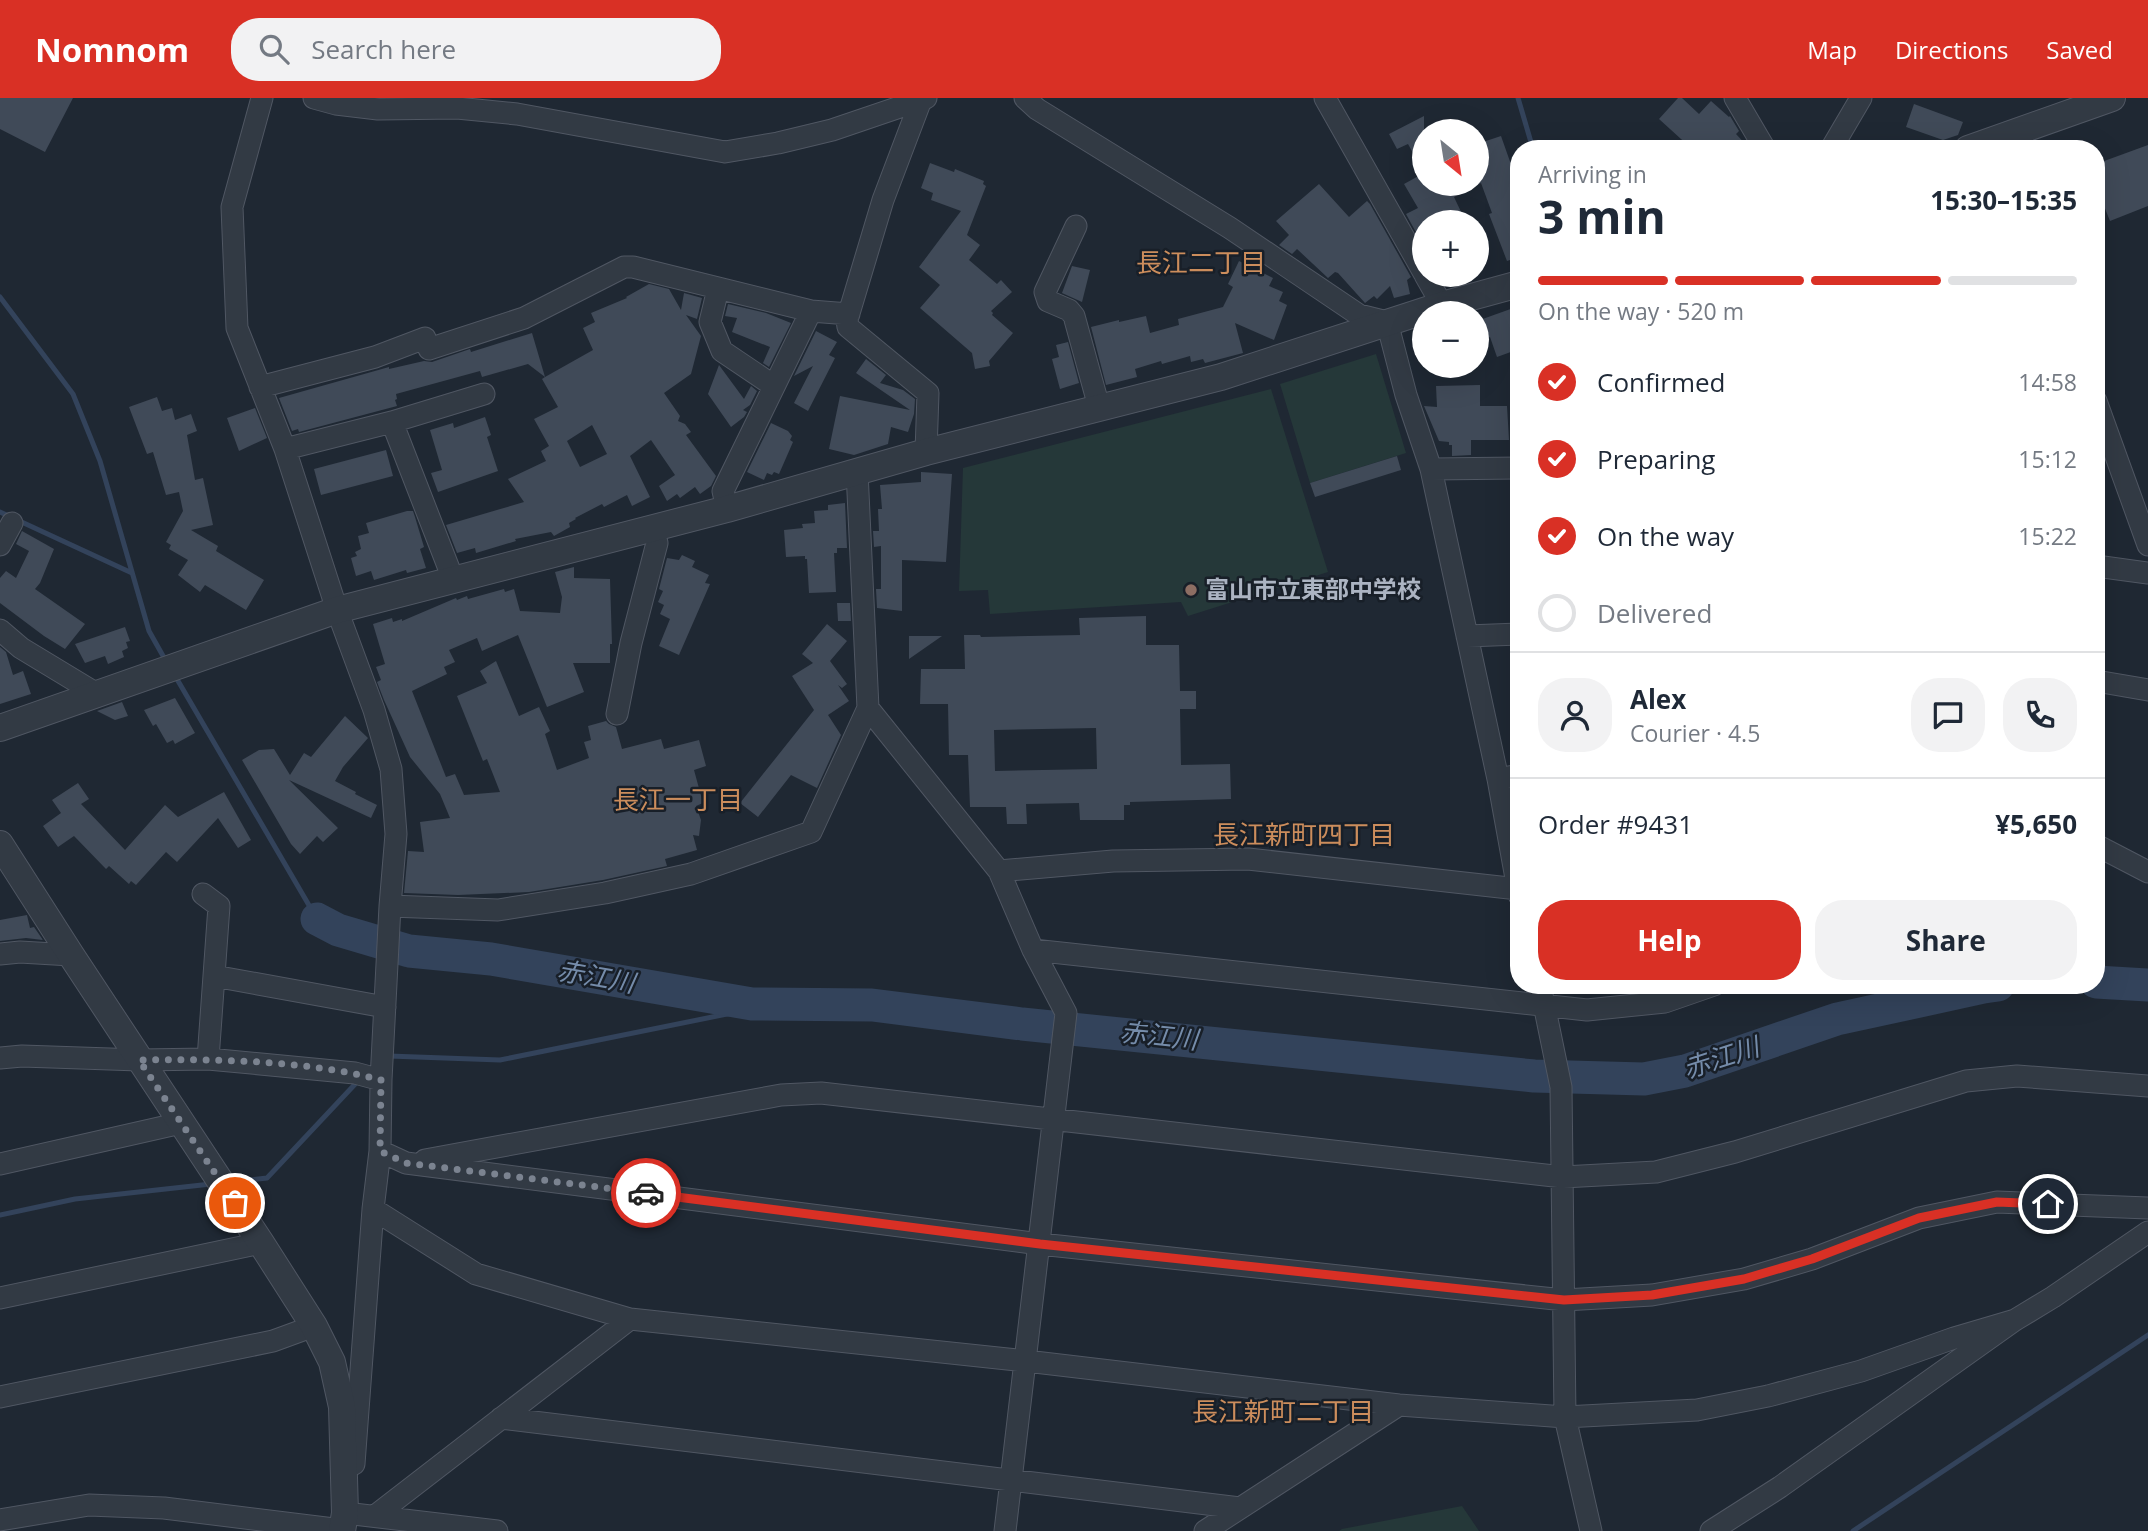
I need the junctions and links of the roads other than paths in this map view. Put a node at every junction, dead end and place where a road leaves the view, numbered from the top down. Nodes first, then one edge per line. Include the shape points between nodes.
1 (262, 98) edge
2 (314, 98) edge
3 (1025, 98) edge
4 (1325, 98) edge
5 (1735, 98) edge
6 (1861, 98) edge
7 (2112, 98) edge
8 (923, 99) edge
9 (1760, 140) edge
10 (1836, 140) edge
11 (2011, 140) edge
12 (1076, 226) dead end
13 (1412, 251) edge
14 (1510, 286) edge
15 (718, 289) junction
16 (1457, 301) edge
17 (811, 311) junction
18 (849, 314) junction
19 (1412, 315) edge
20 (1387, 323) junction
21 (775, 386) junction
22 (260, 387) junction
23 (484, 394) dead end
24 (1099, 407) junction
25 (391, 422) junction
26 (2105, 426) edge
27 (285, 449) junction
28 (926, 452) junction
29 (1510, 468) edge
30 (1431, 469) junction
31 (858, 471) junction
32 (727, 509) junction
33 (12, 523) dead end
34 (653, 529) junction
35 (0, 545) edge
36 (2148, 545) edge
37 (2105, 567) edge
38 (2148, 573) edge
39 (453, 579) junction
40 (337, 610) junction
41 (0, 630) edge
42 (1510, 634) edge
43 (1467, 636) junction
44 (2105, 683) edge
45 (2148, 690) edge
46 (97, 694) junction
47 (868, 708) junction
48 (617, 714) dead end
49 (0, 728) edge
50 (1510, 777) edge
51 (1498, 779) junction
52 (0, 845) edge
53 (1510, 847) edge
54 (2105, 850) edge
55 (999, 871) junction
56 (2148, 872) edge
57 (1510, 891) edge
58 (203, 894) dead end
59 (390, 906) junction
60 (1033, 950) junction
61 (0, 954) edge
62 (71, 956) junction
63 (214, 976) junction
64 (1510, 993) edge
65 (1520, 994) edge
66 (1663, 994) edge
67 (1542, 996) edge
68 (385, 1007) junction
69 (0, 1058) edge
70 (208, 1059) junction
71 (139, 1060) junction
72 (381, 1080) junction
73 (2148, 1086) edge
74 (1055, 1119) junction
75 (181, 1123) junction
76 (380, 1151) junction
77 (406, 1163) junction
78 (0, 1164) edge
79 (1563, 1177) junction
80 (2148, 1208) edge
81 (373, 1209) junction
82 (2148, 1232) edge
83 (261, 1243) junction
84 (1040, 1244) junction
85 (0, 1298) edge
86 (1564, 1300) junction
87 (630, 1320) junction
88 (2015, 1320) junction
89 (314, 1326) junction
90 (1026, 1361) junction
91 (0, 1397) edge
92 (1399, 1405) junction
93 (1565, 1417) junction
94 (501, 1418) junction
95 (1011, 1480) junction
96 (1240, 1508) junction
97 (376, 1515) junction
98 (343, 1519) edge
99 (7, 1523) edge
100 (497, 1531) edge
101 (1005, 1531) edge
102 (1205, 1531) edge
103 (1591, 1531) edge
104 (1711, 1531) edge

1 - 22 street via 232,207 237,328
2 - 8 street via 378,109 457,108 517,114 725,152 832,130
3 - 20 street via 1359,315
4 - 13 street
5 - 9 street
6 - 10 street
7 - 11 street
8 - 18 street via 883,200
12 - 24 street via 1045,292 1048,301 1074,316
14 - 16 street
15 - 17 street
15 - 21 street via 710,322 722,351
15 - 22 street via 624,268 524,318 429,349 425,338 375,357
17 - 18 street
17 - 21 street
18 - 28 street via 848,327 928,393
19 - 20 street
20 - 24 street via 1221,377
20 - 30 street
21 - 32 street via 723,491
22 - 27 street
23 - 25 street
24 - 28 street
25 - 27 street
25 - 39 street
26 - 36 street
27 - 40 street
28 - 31 street
29 - 30 street
30 - 43 street
31 - 32 street
31 - 47 street
32 - 34 street
33 - 35 street
34 - 39 street
34 - 48 street via 657,542
37 - 38 street
39 - 40 street
40 - 46 street
40 - 59 street via 391,769 396,834
41 - 46 street via 20,648
42 - 43 street
43 - 51 street
44 - 45 street
46 - 49 street
47 - 55 street
47 - 59 street via 811,832 691,874 605,893 498,910
50 - 51 street
51 - 53 street
52 - 62 street
54 - 56 street
55 - 57 street via 1113,861 1248,859
55 - 60 street
58 - 63 street via 219,906
59 - 68 street
60 - 64 street
60 - 74 street via 1066,1013
61 - 62 street
62 - 71 street
63 - 68 street
63 - 70 street
65 - 67 street
66 - 67 street via 1587,1010
67 - 79 street via 1561,1087
68 - 72 street
69 - 71 street
70 - 71 street
70 - 72 street via 355,1073
71 - 75 street
72 - 76 street
73 - 79 street via 2017,1076 1966,1081 1656,1172
74 - 77 street via 821,1093 781,1095
74 - 79 street
74 - 84 street
75 - 78 street
75 - 83 street
76 - 77 street
76 - 81 street
77 - 84 street
79 - 86 street
80 - 86 street via 1997,1202 1919,1218 1744,1279 1652,1295
81 - 87 street via 476,1274
81 - 98 street via 352,1482
82 - 88 street
83 - 85 street
83 - 89 street
84 - 86 street
84 - 90 street
86 - 93 street
87 - 90 street
87 - 94 street
88 - 93 street via 1768,1396 1698,1410
88 - 104 street
89 - 91 street via 273,1341
89 - 98 street via 332,1362 342,1407
90 - 92 street
90 - 95 street
92 - 93 street
92 - 96 street
93 - 103 street
94 - 95 street
94 - 97 street
95 - 96 street
95 - 101 street
96 - 102 street
97 - 98 street
97 - 100 street
98 - 99 street via 89,1504

